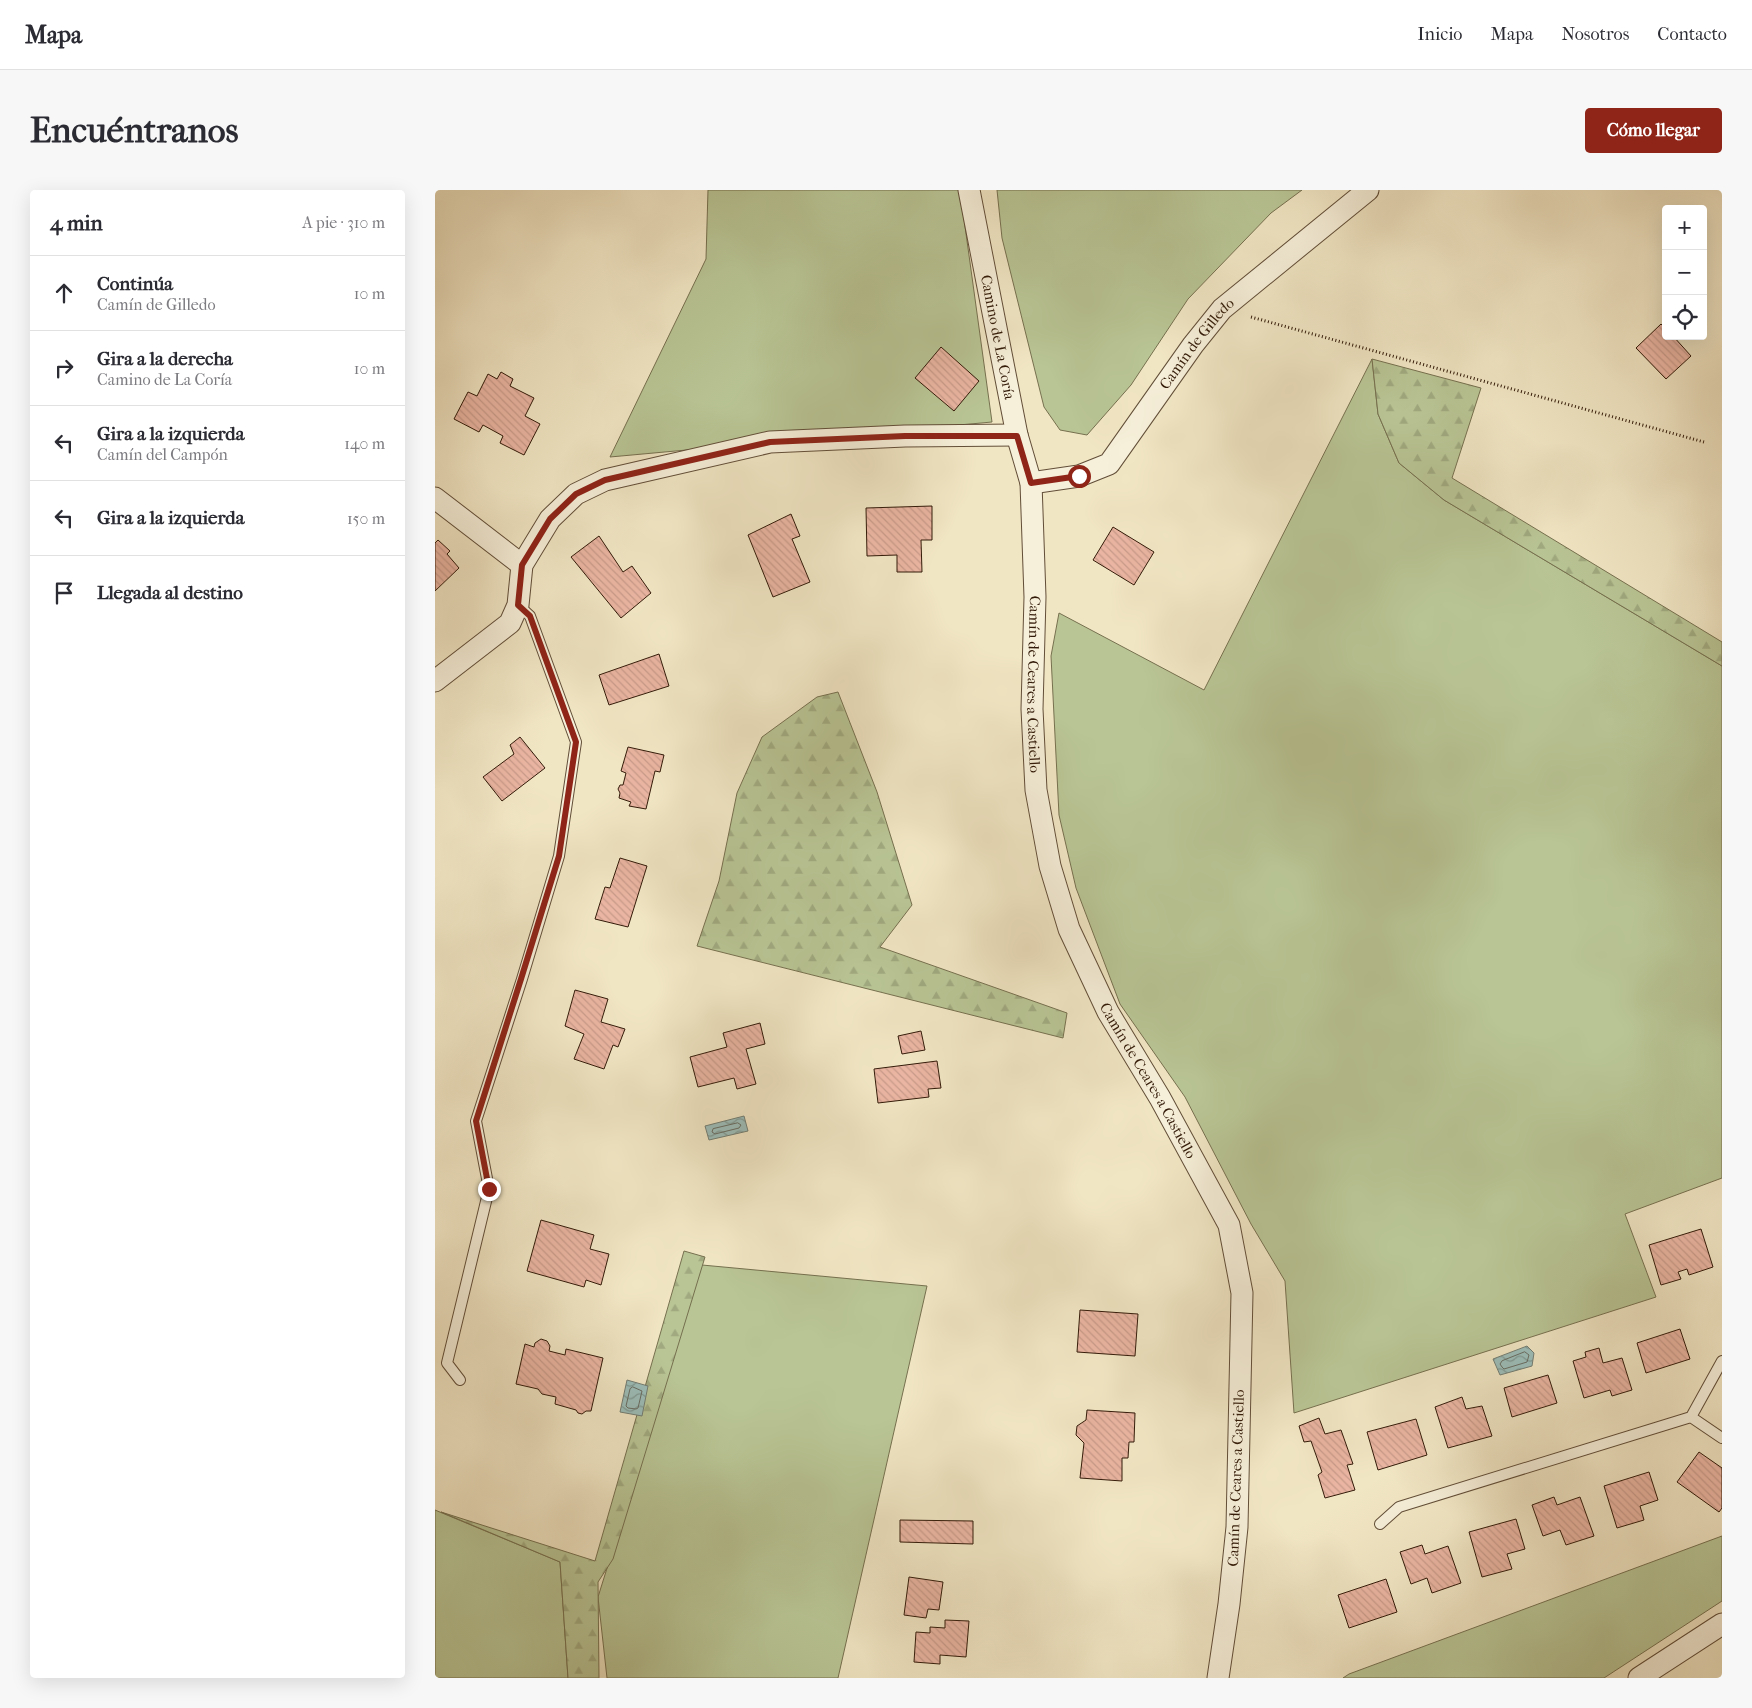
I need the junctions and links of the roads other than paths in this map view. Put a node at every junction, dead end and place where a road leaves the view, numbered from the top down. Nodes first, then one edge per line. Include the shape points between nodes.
1 (969, 190) edge
2 (1368, 190) edge
3 (1017, 436) junction
4 (1031, 483) junction
5 (435, 498) edge
6 (522, 565) junction
7 (518, 605) junction
8 (435, 681) edge
9 (1722, 1361) edge
10 (460, 1380) dead end
11 (1691, 1417) junction
12 (1722, 1438) edge
13 (1380, 1524) dead end
14 (1722, 1624) edge
15 (1219, 1678) edge
16 (1639, 1678) edge

1 - 3 street, Camino de La Coría
2 - 4 street, Camín de Gilledo via 1222,309 1109,464 1079,476
3 - 4 street, Camino de La Coría
3 - 6 street via 905,436 770,442 605,480 576,494 550,519
4 - 15 street, Camín de Ceares a Castiello via 1035,597 1032,709 1036,781 1051,866 1069,929 1108,1012 1160,1098 1229,1225 1242,1293 1237,1527
5 - 6 street
6 - 7 street
7 - 8 street via 510,623
7 - 10 lane via 530,616 576,742 559,856 476,1121 489,1189 447,1363
9 - 11 lane
11 - 12 lane
11 - 13 lane via 1399,1507
14 - 16 street

